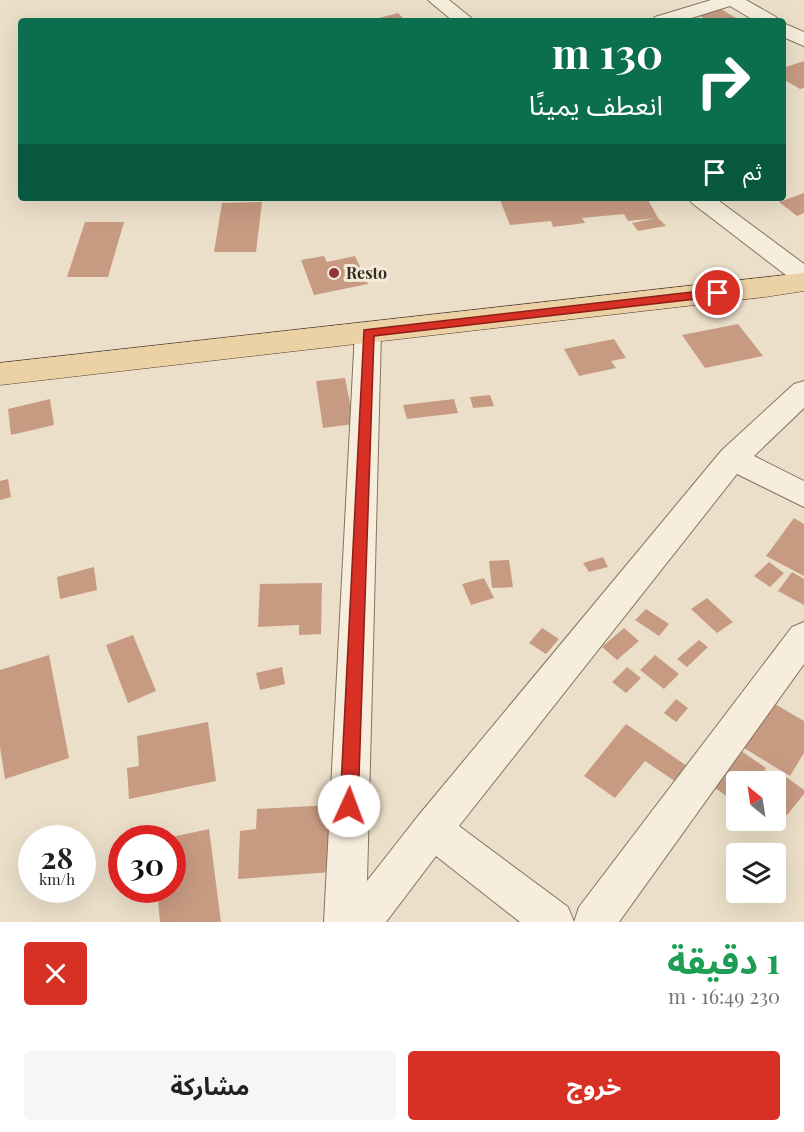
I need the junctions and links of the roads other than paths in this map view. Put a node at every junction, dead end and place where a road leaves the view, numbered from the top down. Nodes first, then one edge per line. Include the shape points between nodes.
1 (437, 0) edge
2 (731, 0) edge
3 (461, 18) edge
4 (672, 18) edge
5 (764, 18) edge
6 (786, 31) edge
7 (804, 40) edge
8 (704, 201) edge
9 (804, 276) edge
10 (804, 282) edge
11 (368, 332) junction
12 (0, 374) edge
13 (804, 391) edge
14 (733, 458) junction
15 (804, 495) edge
16 (804, 637) edge
17 (432, 829) junction
18 (601, 919) edge
19 (345, 922) edge
20 (362, 922) edge
21 (554, 922) edge

1 - 3 street
2 - 4 street
2 - 5 street
6 - 7 street
8 - 9 street
10 - 11 main road
11 - 12 main road
11 - 19 street
13 - 14 street
14 - 15 street
14 - 17 street
16 - 18 street
17 - 20 street
17 - 21 street

